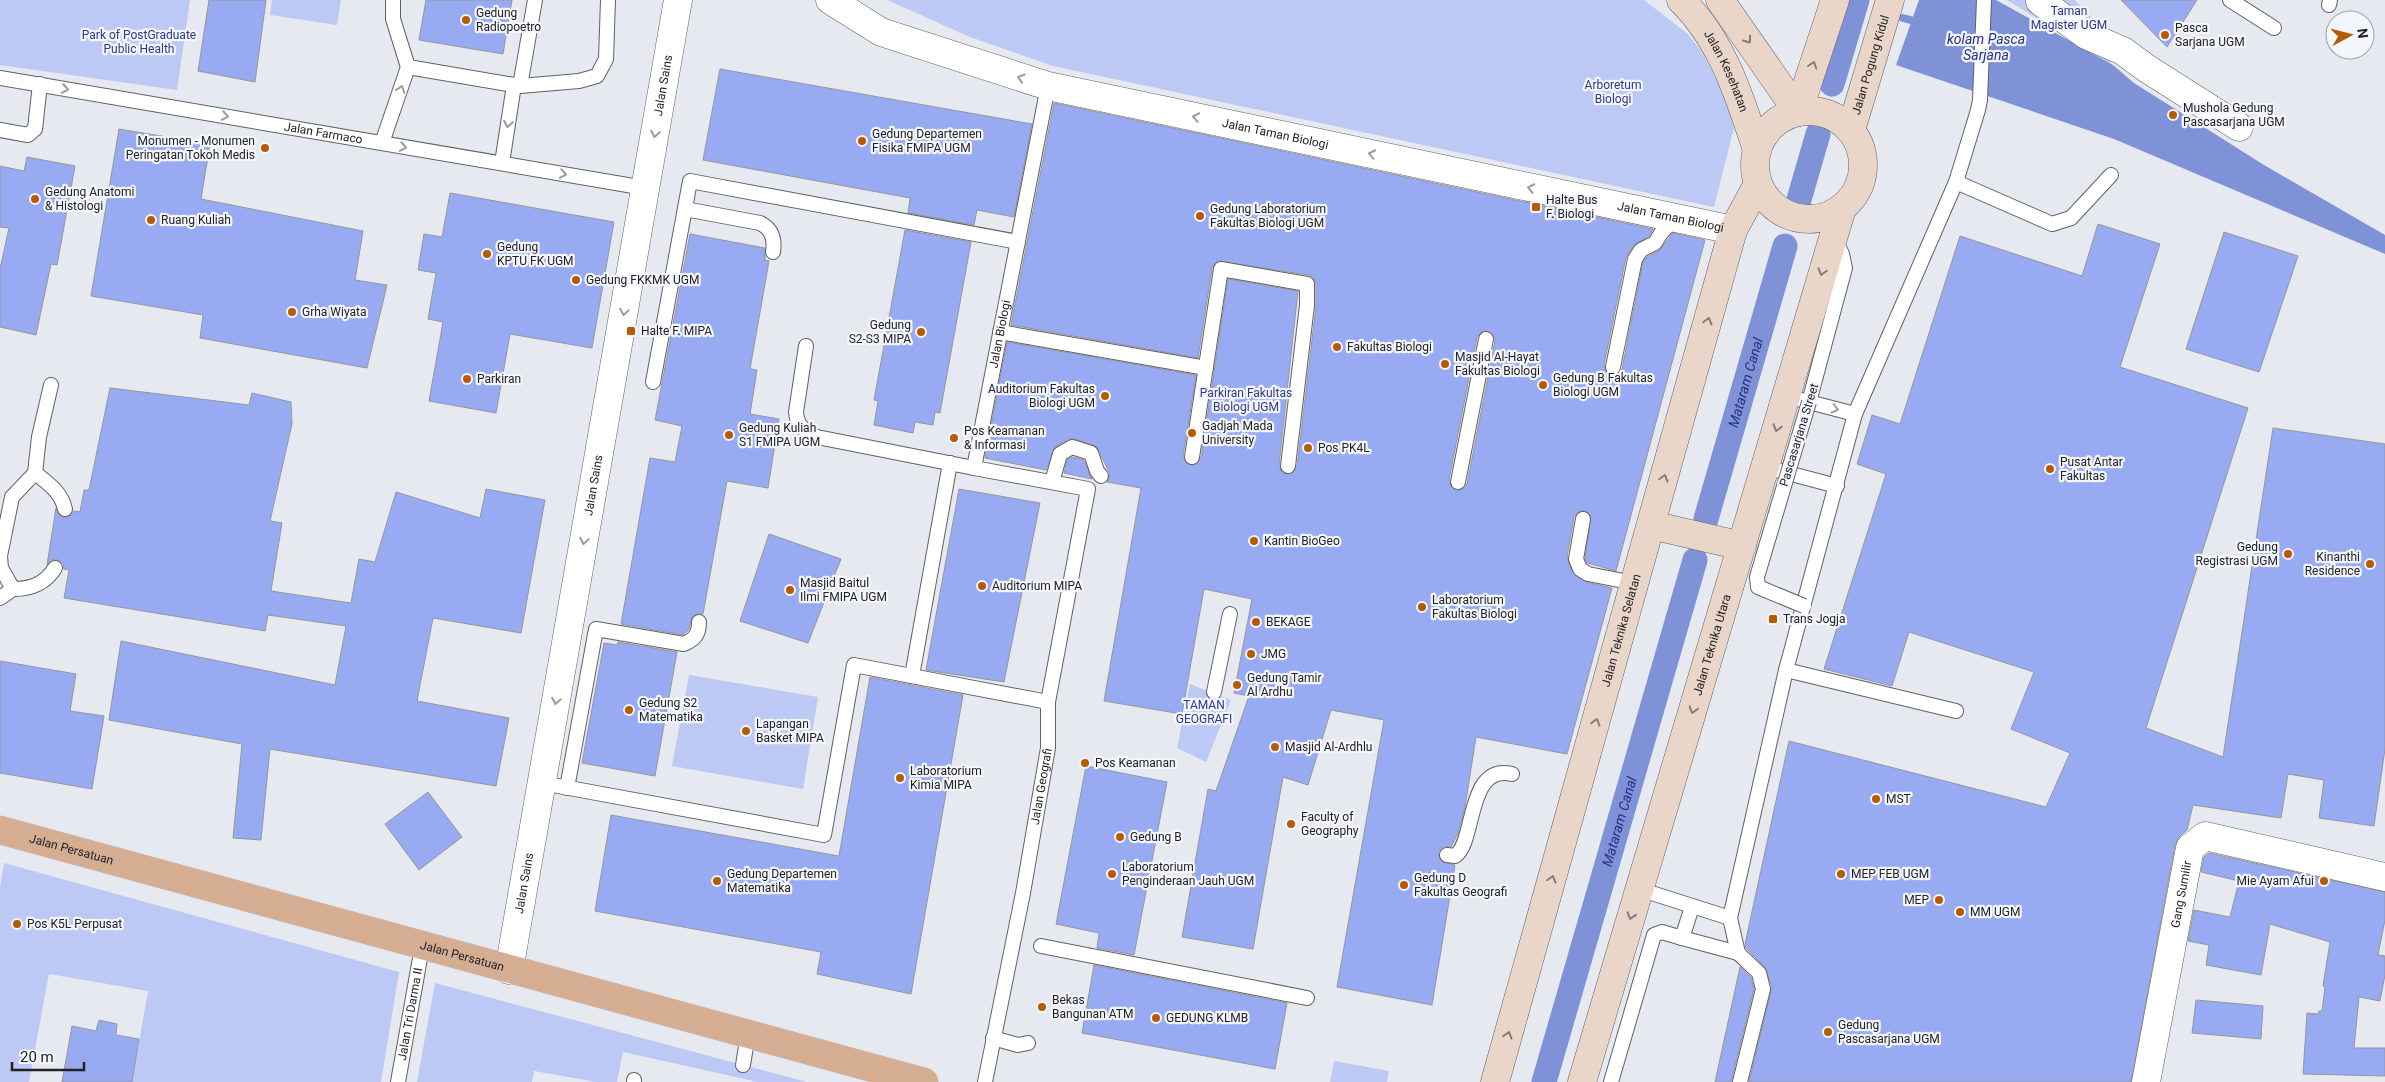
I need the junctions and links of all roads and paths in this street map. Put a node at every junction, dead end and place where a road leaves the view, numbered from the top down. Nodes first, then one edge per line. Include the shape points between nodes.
1 (393, 0) edge
2 (535, 0) edge
3 (608, 0) edge
4 (678, 0) edge
5 (830, 0) edge
6 (1681, 0) edge
7 (1720, 0) edge
8 (1835, 0) edge
9 (1890, 0) edge
10 (1984, 0) edge
11 (2230, 0) edge
12 (2040, 1) dead end
13 (2274, 28) dead end
14 (408, 68) junction
15 (0, 78) edge
16 (40, 84) junction
17 (517, 85) junction
18 (1048, 86) junction
19 (1805, 111) junction
20 (1846, 125) junction
21 (2239, 126) dead end
22 (0, 130) edge
23 (382, 143) junction
24 (1757, 150) junction
25 (502, 163) junction
26 (2111, 175) dead end
27 (1956, 182) junction
28 (1758, 184) junction
29 (645, 188) junction
30 (1842, 208) junction
31 (685, 209) junction
32 (1676, 218) junction
33 (1733, 230) junction
34 (1018, 242) junction
35 (773, 252) dead end
36 (1000, 332) junction
37 (1486, 339) dead end
38 (806, 346) dead end
39 (1613, 367) dead end
40 (1206, 368) junction
41 (653, 382) dead end
42 (51, 385) dead end
43 (1798, 399) junction
44 (1855, 414) junction
45 (1192, 457) dead end
46 (950, 463) junction
47 (1288, 466) dead end
48 (1765, 467) junction
49 (974, 468) junction
50 (35, 473) junction
51 (1101, 476) dead end
52 (1052, 482) junction
53 (1458, 482) dead end
54 (1837, 486) junction
55 (65, 509) dead end
56 (1584, 519) dead end
57 (1651, 525) junction
58 (1730, 543) junction
59 (54, 568) dead end
60 (1634, 583) junction
61 (13, 589) junction
62 (0, 598) edge
63 (1804, 606) junction
64 (1230, 614) dead end
65 (699, 622) dead end
66 (1786, 670) junction
67 (912, 676) junction
68 (1214, 692) dead end
69 (1048, 702) junction
70 (1956, 711) dead end
71 (1512, 774) dead end
72 (554, 786) junction
73 (0, 830) edge
74 (1447, 855) dead end
75 (2385, 876) edge
76 (1639, 889) junction
77 (1692, 907) junction
78 (1730, 918) junction
79 (1682, 938) junction
80 (422, 946) junction
81 (1041, 946) dead end
82 (1738, 953) junction
83 (509, 970) junction
84 (1307, 998) dead end
85 (748, 1034) junction
86 (993, 1038) junction
87 (1028, 1043) dead end
88 (743, 1065) dead end
89 (398, 1082) edge
90 (924, 1082) edge
91 (985, 1082) edge
92 (1495, 1082) edge
93 (1582, 1082) edge
94 (1611, 1082) edge
95 (1740, 1082) edge
96 (2146, 1082) edge

1 - 14 lane via 393,19
2 - 17 lane
3 - 17 lane via 606,59 597,76 579,82
4 -> 29 street, Jalan Sains
18 -> 5 street, Jalan Taman Biologi via 881,32
6 - 24 main road, Jalan Kesehatan via 1712,38 1736,89
7 -> 19 main road
19 -> 8 main road
9 - 20 main road, Jalan Pogung Kidul
10 - 27 lane via 1980,100
11 - 13 lane
12 - 21 street via 2086,35 2123,51
14 - 17 lane
23 -> 14 lane
15 - 16 lane, Jalan Farmaco
16 - 22 lane via 35,129 28,135
16 -> 23 lane, Jalan Farmaco
17 -> 25 lane
32 -> 18 street, Jalan Taman Biologi
18 - 34 lane, Jalan Biologi
19 - 20 main road via 1827,114
19 - 24 main road via 1784,116 1772,125
20 - 30 main road via 1860,145 1864,162 1862,180 1854,196
23 -> 25 lane, Jalan Farmaco
24 - 28 main road
25 -> 29 lane, Jalan Farmaco
26 - 27 lane via 2071,218 2052,224
27 - 44 lane
28 - 30 main road via 1766,198 1779,210 1794,217 1811,220
28 - 33 main road, Jalan Teknika Selatan
29 -> 72 street, Jalan Sains
30 - 43 main road, Jalan Teknika Utara via 1833,235
31 - 34 lane via 690,180
31 - 35 lane via 760,222 767,226 774,238
31 - 41 lane
32 - 33 street, Jalan Taman Biologi
32 - 39 lane via 1660,233 1655,243 1641,250 1635,260
57 -> 33 main road, Jalan Teknika Selatan
34 - 36 lane, Jalan Biologi
36 - 40 lane
36 - 49 lane, Jalan Biologi
37 - 53 lane
38 - 46 lane via 796,412 797,420 805,431 817,437
40 - 45 lane
40 - 47 lane via 1221,269 1307,284
42 - 50 lane via 39,437
43 -> 44 lane
43 -> 48 main road, Jalan Teknika Utara
43 - 63 lane, Pascasarjana Street, bridge via 1757,577 1758,587
44 - 54 lane
46 - 49 lane
46 - 67 lane
48 - 54 lane
48 - 58 main road, Jalan Teknika Utara
49 - 52 lane
50 - 55 lane via 53,487 62,498
50 - 61 lane via 12,497 0,556 1,568
51 - 52 lane via 1091,453 1072,447 1060,454
52 - 69 lane, Jalan Geografi via 1088,490
54 - 63 lane
56 - 60 lane via 1576,559 1580,569 1588,574
57 - 58 main road
57 - 60 main road, Jalan Teknika Selatan
58 -> 76 main road, Jalan Teknika Utara
59 - 61 lane via 38,585
92 -> 60 main road, Jalan Teknika Selatan
61 - 62 lane
63 - 66 lane
64 - 68 lane
65 - 72 lane via 696,637 684,644 596,629
66 - 70 lane
66 - 78 lane
67 - 69 lane
67 - 72 lane via 854,665 824,835
69 - 86 lane, Jalan Geografi via 1048,748
71 - 74 lane via 1498,774 1481,790 1472,810 1464,845 1455,856
72 - 83 street, Jalan Sains
73 - 80 main road, Jalan Persatuan
75 - 96 street, Gang Sumilir via 2205,836 2190,848
76 - 77 lane
76 -> 93 main road, Jalan Teknika Utara
77 - 78 lane
77 - 79 lane
78 - 82 lane
79 - 82 lane
79 - 94 lane via 1662,932 1654,935
80 - 83 main road, Jalan Persatuan
80 - 89 lane, Jalan Tri Darma II
81 - 84 lane
82 - 95 lane via 1759,973 1763,989
83 - 85 main road, Jalan Persatuan
85 - 88 lane
85 - 90 main road, Jalan Persatuan
86 - 87 lane via 1018,1045
86 - 91 lane, Jalan Geografi

